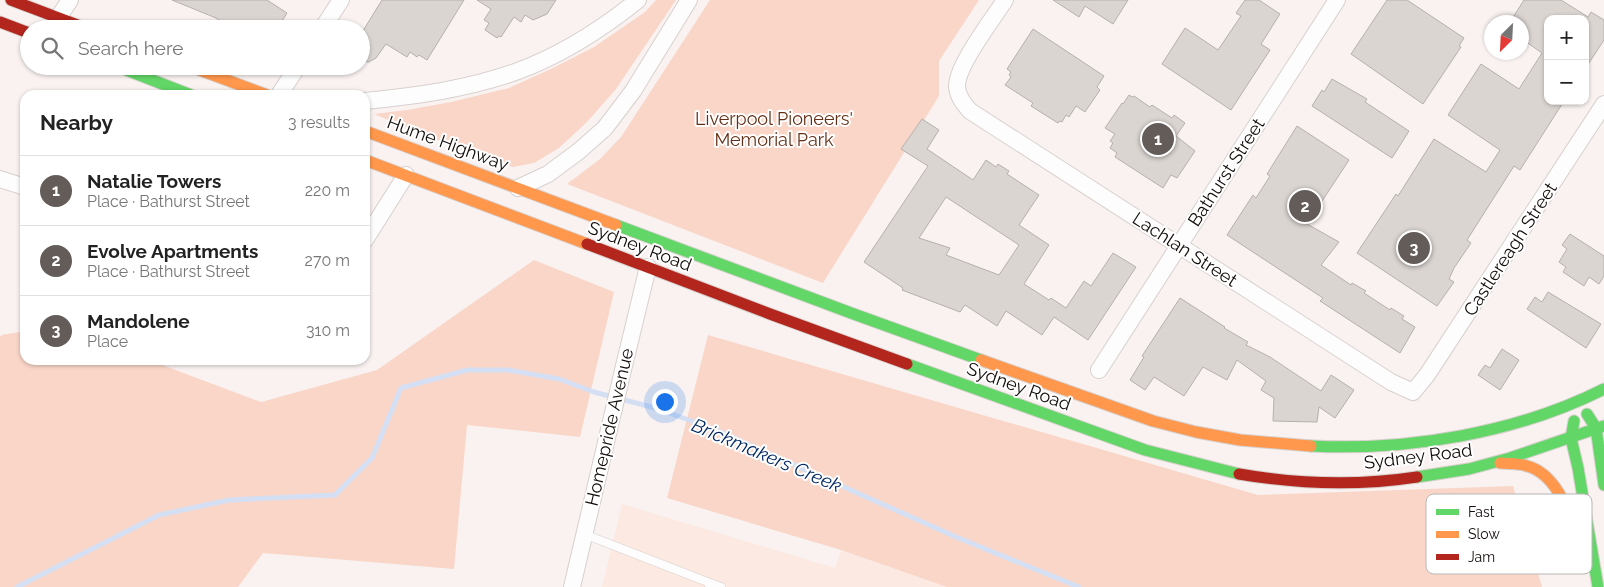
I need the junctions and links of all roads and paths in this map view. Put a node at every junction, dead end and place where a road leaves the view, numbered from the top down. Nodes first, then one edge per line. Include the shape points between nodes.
1 (11, 0) edge
2 (70, 0) edge
3 (341, 0) edge
4 (638, 0) edge
5 (689, 0) edge
6 (1006, 0) edge
7 (1337, 0) edge
8 (58, 18) junction
9 (63, 20) edge
10 (328, 20) edge
11 (0, 22) edge
12 (20, 30) edge
13 (140, 75) edge
14 (213, 75) edge
15 (292, 75) edge
16 (179, 90) edge
17 (254, 90) edge
18 (282, 90) edge
19 (370, 101) edge
20 (1604, 104) edge
21 (370, 133) edge
22 (370, 162) edge
23 (406, 175) junction
24 (0, 179) edge
25 (20, 185) edge
26 (519, 188) junction
27 (450, 192) junction
28 (370, 232) edge
29 (1179, 244) junction
30 (652, 254) junction
31 (1099, 370) dead end
32 (1604, 389) edge
33 (1413, 392) joint
34 (1579, 403) junction
35 (1600, 427) edge
36 (1571, 438) junction
37 (1497, 462) junction
38 (1604, 485) edge
39 (1557, 494) edge
40 (1582, 494) edge
41 (584, 534) junction
42 (1592, 549) edge
43 (1592, 570) edge
44 (1598, 584) edge
45 (709, 585) edge
46 (572, 587) edge
47 (721, 587) edge

1 - 8 highway
2 - 8 street
3 - 10 street
4 - 19 street via 588,36 518,71 418,96
5 - 26 street via 605,128 548,174
6 - 29 street, Lachlan Street via 958,75 961,101 980,118
7 - 29 street, Bathurst Street
8 - 9 highway
11 - 12 highway
13 - 16 highway
14 - 17 highway
15 - 18 street
20 - 33 street, Castlereagh Street
21 - 26 highway, Hume Highway
22 - 23 highway
23 - 27 highway
23 - 28 street
24 - 25 street
26 - 27 street
26 - 30 highway, Sydney Road
27 - 30 highway, Sydney Road
29 - 31 street, Bathurst Street
29 - 33 street, Lachlan Street via 1391,382
30 - 34 highway, Sydney Road via 851,313 1153,421 1230,439 1347,447 1418,443 1472,434
30 - 37 highway, Sydney Road via 779,317 1135,447 1205,468 1270,479 1331,483 1449,473
30 - 41 street, Homepride Avenue
32 - 34 highway, Sydney Road
34 - 35 highway
34 - 36 highway
35 - 36 highway, Sydney Road
35 - 38 highway
36 - 37 highway, Sydney Road
36 - 40 highway
37 - 39 highway via 1528,466 1540,472
41 - 45 lane
41 - 46 street, Homepride Avenue
42 - 44 highway
43 - 44 highway
45 - 47 lane

